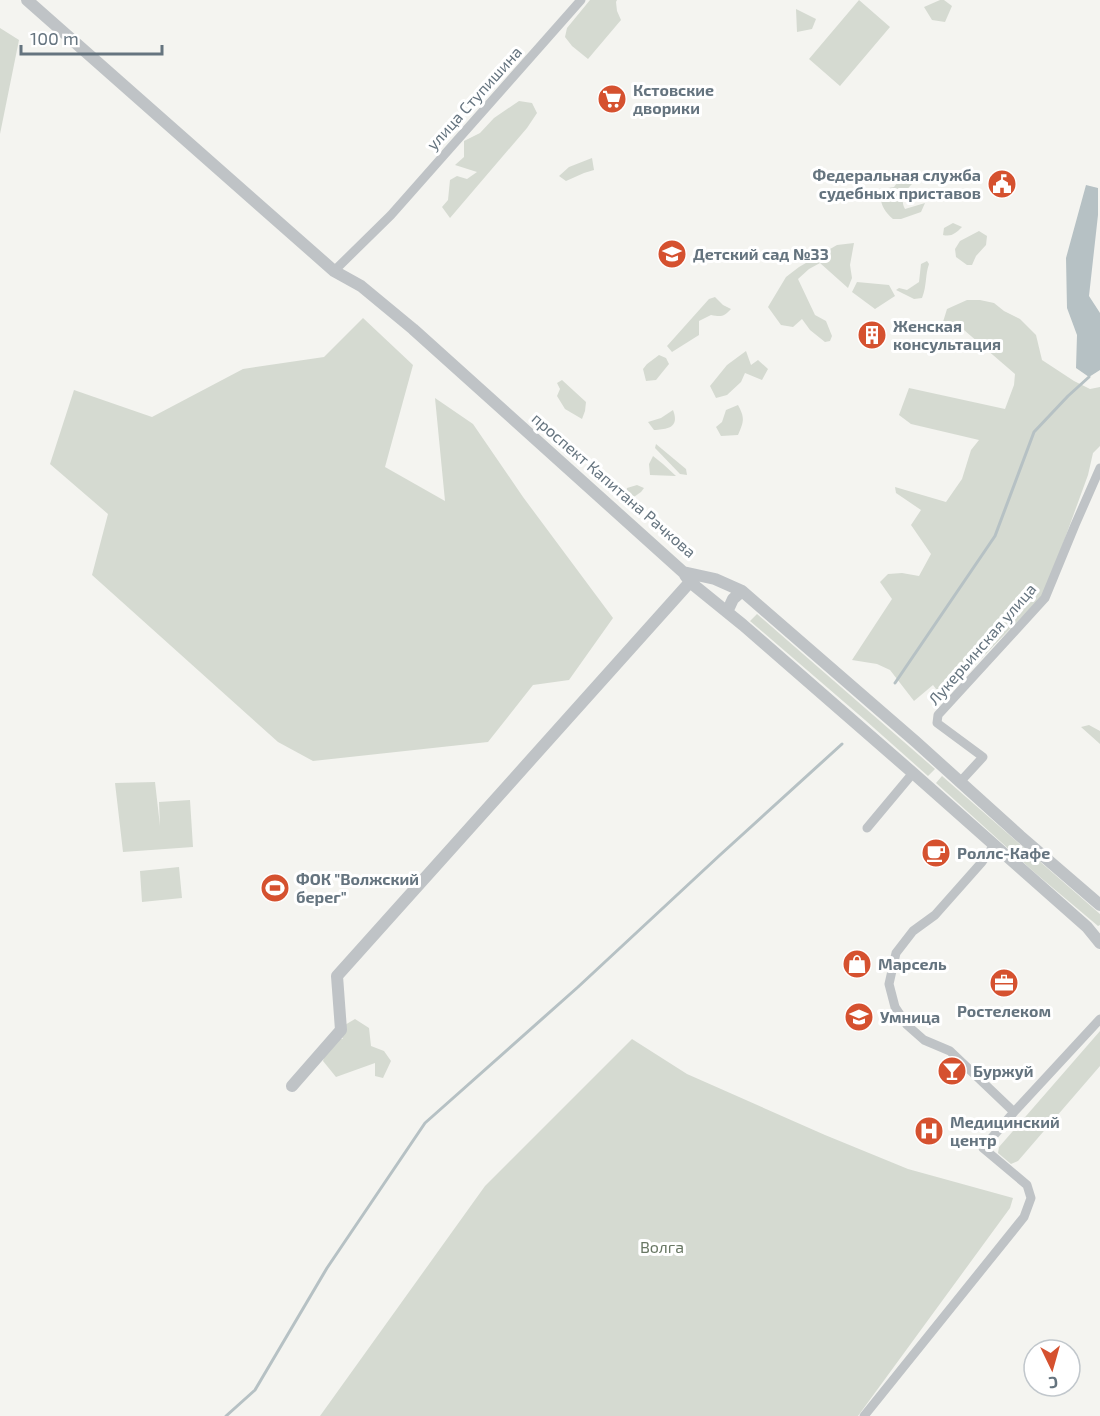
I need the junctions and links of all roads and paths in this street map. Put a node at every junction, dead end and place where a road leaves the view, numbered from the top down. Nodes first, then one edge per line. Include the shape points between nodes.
1 (27, 0) edge
2 (581, 0) edge
3 (334, 271) junction
4 (1100, 468) edge
5 (686, 577) junction
6 (742, 591) junction
7 (727, 612) junction
8 (913, 773) junction
9 (960, 782) junction
10 (867, 828) dead end
11 (994, 845) junction
12 (1100, 905) edge
13 (1100, 943) edge
14 (1100, 1019) edge
15 (292, 1086) dead end
16 (1014, 1112) junction
17 (866, 1415) edge

1 - 3 street, проспект Капитана Рачкова
2 - 3 street, улица Ступишина via 391,215
3 - 5 street, проспект Капитана Рачкова via 362,286 413,329
4 - 9 street, Лукерьинская улица via 1045,598 938,715 937,723 983,757
5 - 6 street, проспект Капитана Рачкова via 715,579
5 - 7 street
5 - 15 street via 337,976 341,1030
6 - 7 street
6 - 9 street, проспект Капитана Рачкова
7 - 8 street
8 - 10 street
8 - 11 street
9 - 12 street, проспект Капитана Рачкова
11 - 13 street
11 - 16 street via 935,915 912,931 896,953 889,984 895,1007 907,1025 924,1040 950,1051
14 - 16 street
16 - 17 street via 983,1148 1027,1185 1031,1198 1024,1217

